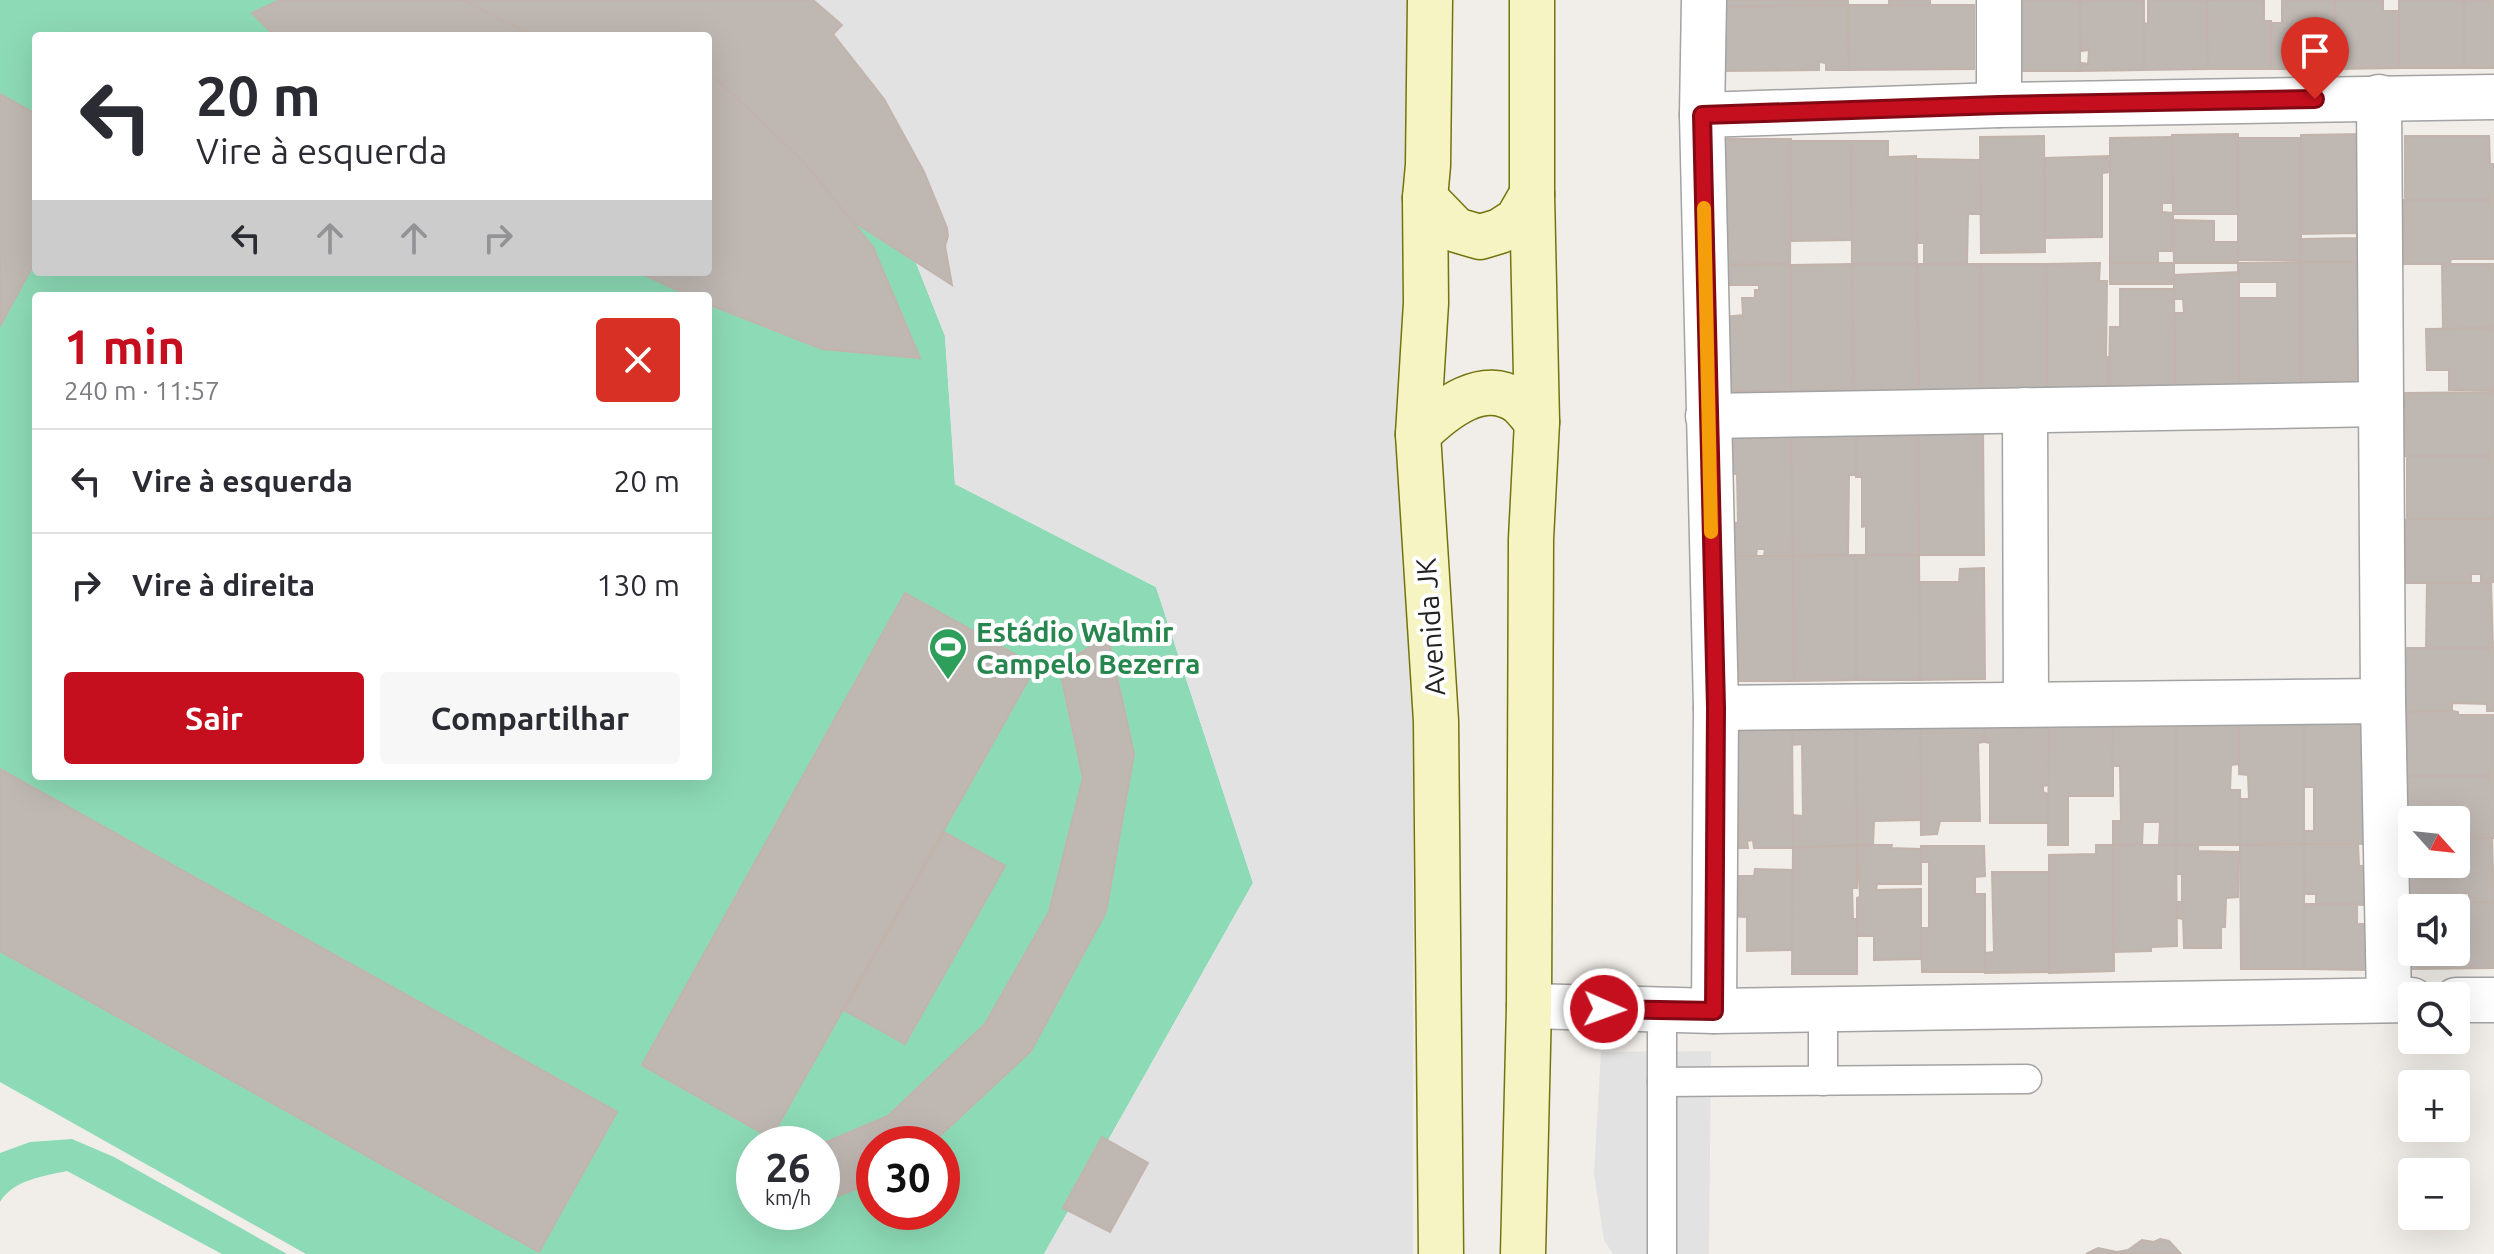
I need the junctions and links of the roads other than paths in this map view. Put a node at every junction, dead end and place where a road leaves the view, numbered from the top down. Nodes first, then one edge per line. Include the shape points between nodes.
1 (1430, 0) edge
2 (1532, 0) edge
3 (1704, 0) edge
4 (1999, 0) edge
5 (2379, 97) junction
6 (2494, 97) edge
7 (1999, 105) junction
8 (1702, 115) junction
9 (1532, 194) junction
10 (1425, 198) junction
11 (2381, 404) junction
12 (2025, 410) junction
13 (1708, 416) junction
14 (1537, 422) junction
15 (1418, 434) junction
16 (2383, 701) junction
17 (2026, 703) junction
18 (1716, 708) junction
19 (2399, 982) edge
20 (2398, 1000) edge
21 (2470, 1000) edge
22 (2494, 1000) edge
23 (1529, 1006) junction
24 (1823, 1009) junction
25 (1662, 1010) junction
26 (1714, 1011) junction
27 (2027, 1079) dead end
28 (1823, 1081) junction
29 (1662, 1082) junction
30 (1441, 1254) edge
31 (1523, 1254) edge
32 (1662, 1254) edge

1 - 10 main road, Avenida JK
2 - 9 main road
3 - 8 street
4 - 7 street
5 - 6 street
5 - 7 street
5 - 11 street
7 - 8 street
8 - 13 street
9 - 10 main road via 1517,220 1480,237 1456,230
9 - 14 main road
10 - 15 main road, Avenida JK via 1426,303
11 - 12 street
11 - 16 street
12 - 13 street
12 - 17 street
13 - 18 street
14 - 15 main road via 1518,402 1485,393 1460,400
14 - 23 main road via 1531,539
15 - 30 main road, Avenida JK via 1436,721
16 - 17 street
16 - 19 street
17 - 18 street
18 - 26 street
20 - 24 street
21 - 22 street
23 - 25 street
23 - 31 main road
24 - 26 street
24 - 28 lane
25 - 26 street
25 - 29 lane
27 - 28 lane
28 - 29 lane
29 - 32 lane

